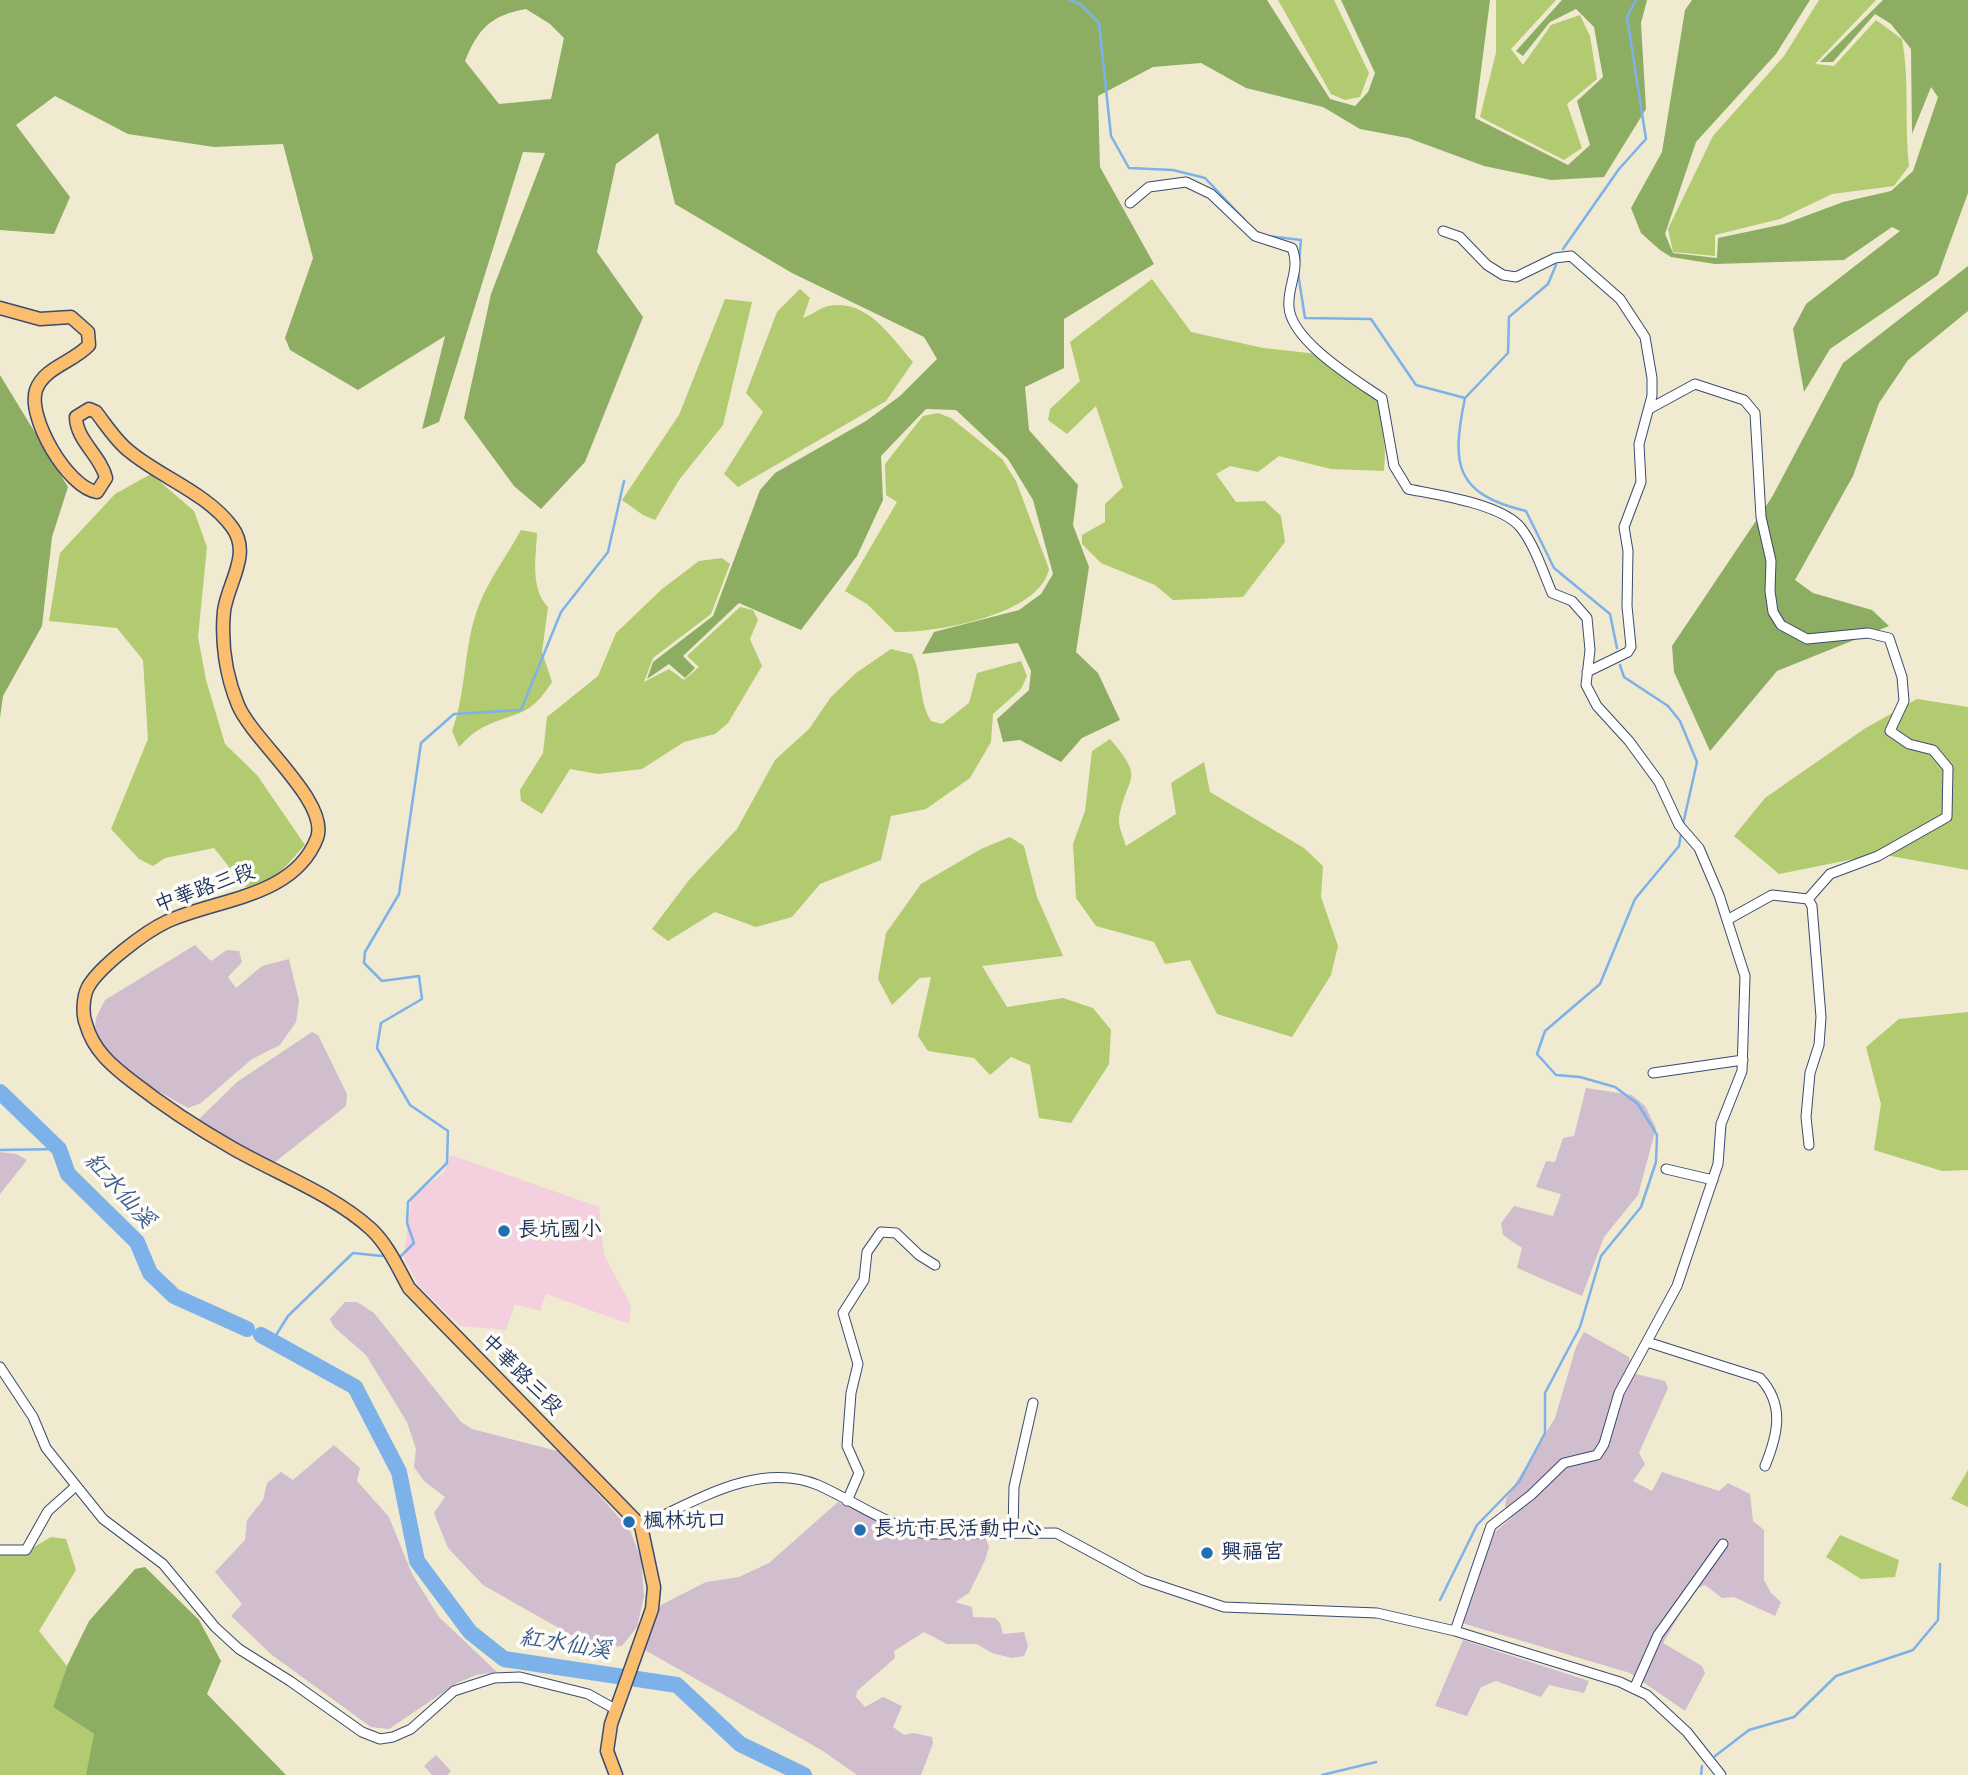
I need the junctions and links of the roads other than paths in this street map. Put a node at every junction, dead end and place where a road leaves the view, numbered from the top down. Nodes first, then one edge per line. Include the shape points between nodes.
1 (1130, 203) dead end
2 (1443, 231) dead end
3 (0, 308) edge
4 (1649, 409) junction
5 (1587, 671) junction
6 (1808, 899) junction
7 (1727, 920) junction
8 (1743, 1060) junction
9 (1653, 1073) dead end
10 (1809, 1145) dead end
11 (1666, 1169) dead end
12 (1713, 1180) junction
13 (935, 1265) dead end
14 (1647, 1342) junction
15 (0, 1367) edge
16 (1034, 1403) dead end
17 (1765, 1466) dead end
18 (76, 1486) junction
19 (846, 1501) junction
20 (641, 1526) junction
21 (1013, 1531) junction
22 (1723, 1544) dead end
23 (0, 1550) edge
24 (1455, 1630) junction
25 (1634, 1689) junction
26 (616, 1706) junction
27 (616, 1775) edge
28 (1721, 1775) edge

1 - 5 street via 1149,187 1186,182 1212,194 1255,236 1292,248 1297,260 1289,308 1300,333 1382,398 1394,466 1408,489 1502,514 1519,525 1552,593 1573,601 1587,618
2 - 4 street via 1460,237 1503,275 1516,277 1555,258 1572,256 1620,299 1645,337 1652,378
3 - 20 main road, 中華路三段 via 40,319 71,317 88,331 89,345 79,357 45,376 35,402 52,450 80,484 97,492 106,478 76,426 76,417 89,409 127,450 230,524 240,541 240,557 225,608 227,672 239,707 257,738 319,817 317,837 301,863 273,884 151,930 102,972 88,988 83,1014 94,1045 110,1064 159,1103 370,1228 409,1288
4 - 5 street via 1639,444 1641,482 1624,527 1631,647
4 - 6 street via 1695,384 1744,400 1755,413 1760,517 1772,561 1773,612 1781,625 1807,639 1868,633 1889,638 1902,677 1904,701 1890,731 1909,744 1933,750 1948,768 1947,817 1878,856 1830,874
5 - 7 street via 1586,685 1597,706 1646,762 1679,825 1699,848
6 - 7 street via 1772,895
6 - 10 street via 1821,1017 1809,1084
7 - 8 street via 1745,976
8 - 9 street
8 - 12 street via 1721,1124
11 - 12 street
12 - 14 street via 1676,1286
13 - 19 street via 896,1233 881,1232 867,1252 864,1280 843,1313 858,1364 846,1446 859,1473
14 - 17 street via 1760,1378 1772,1392 1777,1414 1777,1437
14 - 24 street via 1619,1393 1608,1435 1597,1455 1564,1463 1491,1526
15 - 18 street via 33,1417 46,1448
16 - 21 street via 1014,1487
18 - 23 street via 48,1511 26,1550
18 - 26 street via 103,1518 163,1564 239,1649 362,1732 380,1739 393,1737 411,1729 454,1691 494,1678 520,1678 588,1694
19 - 20 street via 794,1477 770,1476 722,1489
19 - 21 street via 925,1534
20 - 26 main road via 654,1587 652,1609
21 - 24 street via 1056,1533 1143,1580 1224,1606 1377,1613
22 - 25 street via 1658,1634
24 - 25 street
25 - 28 street via 1668,1713
26 - 27 main road via 607,1751

